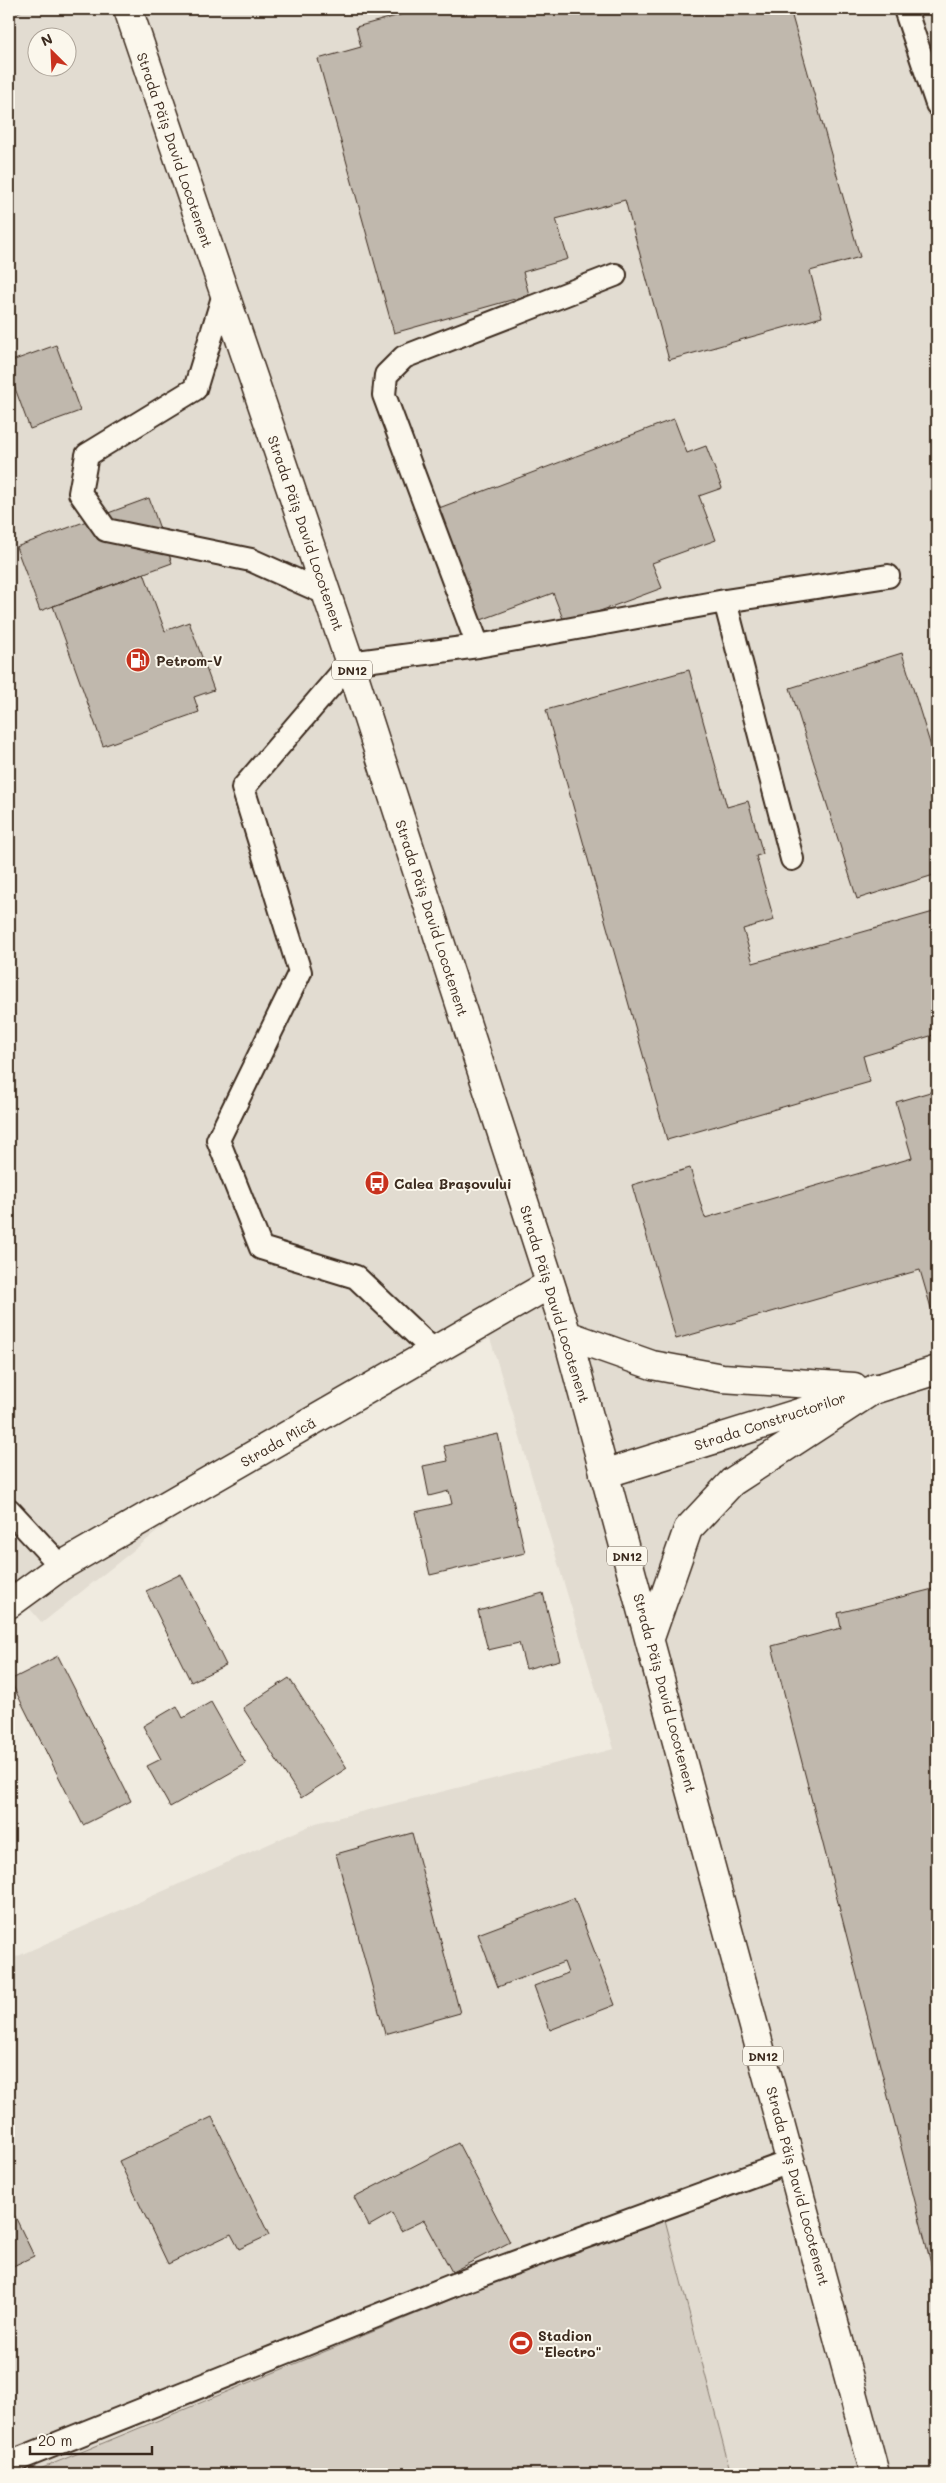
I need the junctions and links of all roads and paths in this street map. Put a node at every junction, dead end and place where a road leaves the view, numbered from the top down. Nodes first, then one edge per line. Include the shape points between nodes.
1 (23, 9) edge
2 (128, 9) edge
3 (905, 9) edge
4 (9, 14) edge
5 (937, 104) edge
6 (615, 275) dead end
7 (224, 294) junction
8 (888, 576) dead end
9 (327, 594) junction
10 (726, 601) junction
11 (478, 646) junction
12 (350, 663) junction
13 (792, 859) dead end
14 (550, 1284) junction
15 (568, 1335) junction
16 (435, 1352) junction
17 (937, 1370) edge
18 (876, 1388) junction
19 (604, 1474) junction
20 (9, 1510) edge
21 (61, 1566) junction
22 (9, 1604) edge
23 (650, 1638) junction
24 (792, 2162) junction
25 (9, 2462) edge
26 (875, 2474) edge

1 - 4 path
2 - 7 main road, Strada Păiș David Locotenent / DN12
3 - 5 lane
6 - 11 lane via 404,357 386,376 384,395
7 - 9 main road, Strada Păiș David Locotenent / DN12
7 - 9 lane via 195,389 87,455 80,493 106,530 251,560
8 - 10 lane
9 - 12 main road, Strada Păiș David Locotenent / DN12
10 - 11 lane
10 - 13 lane
11 - 12 lane
12 - 14 main road, Strada Păiș David Locotenent / DN12
12 - 16 lane via 243,788 300,972 218,1140 261,1248 356,1277
14 - 15 main road, Strada Păiș David Locotenent / DN12
14 - 16 main road, Strada Mică
15 - 18 main road via 652,1365 722,1378
15 - 19 main road, Strada Păiș David Locotenent / DN12
16 - 21 main road, Strada Mică
17 - 18 main road, Strada Constructorilor
18 - 19 main road, Strada Constructorilor
18 - 23 main road via 732,1482 688,1529
19 - 23 main road, Strada Păiș David Locotenent / DN12
20 - 21 lane
21 - 22 main road, Strada Mică
23 - 24 main road, Strada Păiș David Locotenent / DN12
24 - 25 lane via 456,2284
24 - 26 main road, Strada Păiș David Locotenent / DN12

